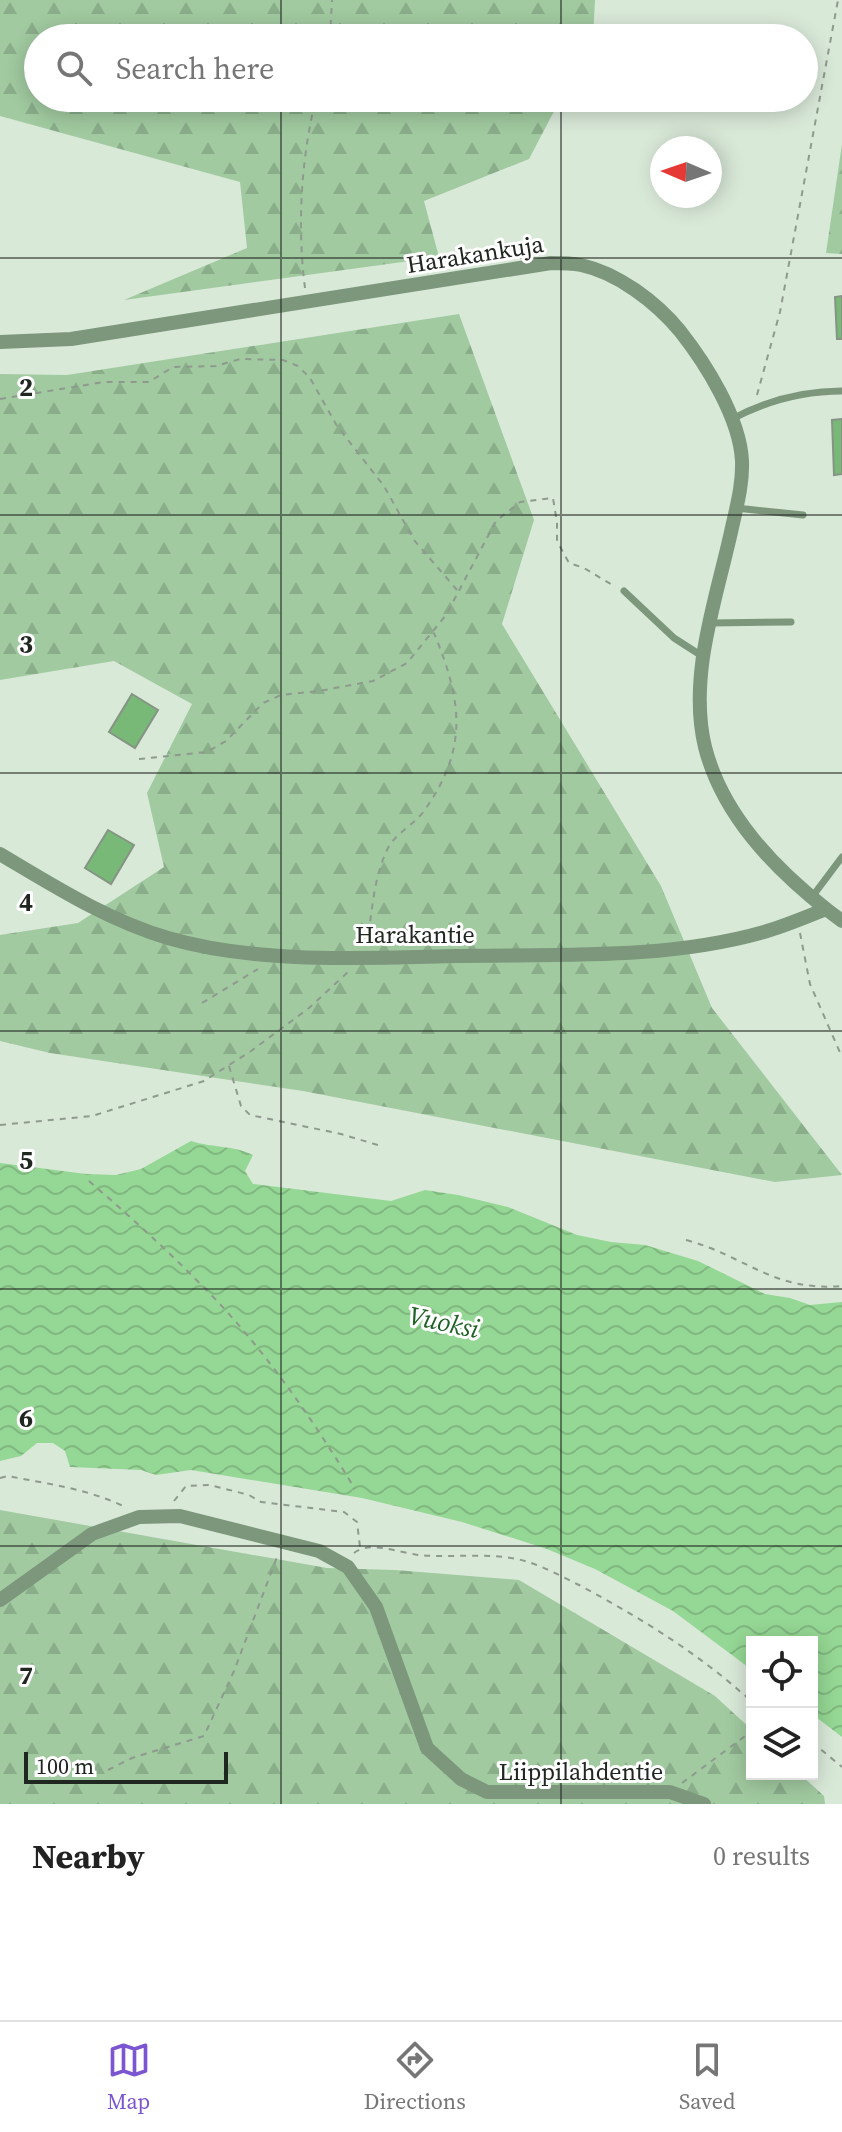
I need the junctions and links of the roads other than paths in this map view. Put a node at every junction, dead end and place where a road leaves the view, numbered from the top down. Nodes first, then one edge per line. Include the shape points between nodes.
1 (0, 342) edge
2 (842, 391) edge
3 (732, 419) junction
4 (736, 508) junction
5 (803, 515) dead end
6 (624, 591) road end
7 (791, 622) dead end
8 (711, 623) junction
9 (704, 657) junction
10 (0, 854) edge
11 (842, 857) edge
12 (812, 897) junction
13 (826, 909) junction
14 (842, 921) edge
15 (0, 1600) edge
16 (670, 1792) junction
17 (655, 1804) edge
18 (704, 1804) edge

1 - 3 street, Harakankuja via 71,339 517,267 581,265 641,294 674,324 697,352
2 - 3 lane via 791,396
3 - 4 street, Harakankuja via 742,458
4 - 5 lane
4 - 8 street, Harakankuja
6 - 9 lane via 674,638
7 - 8 lane
8 - 9 street, Harakankuja
9 - 12 street, Harakankuja via 699,709 717,781 756,844
10 - 13 street, Harakantie via 93,909 167,937 278,954 609,953 694,946 762,932
11 - 12 lane
12 - 13 street, Harakankuja
13 - 14 street
15 - 16 street, Liippilahdentie via 92,1534 139,1517 180,1516 319,1551 348,1567 376,1607 427,1748 461,1779 487,1792
16 - 17 lane
16 - 18 street, Liippilahdentie

